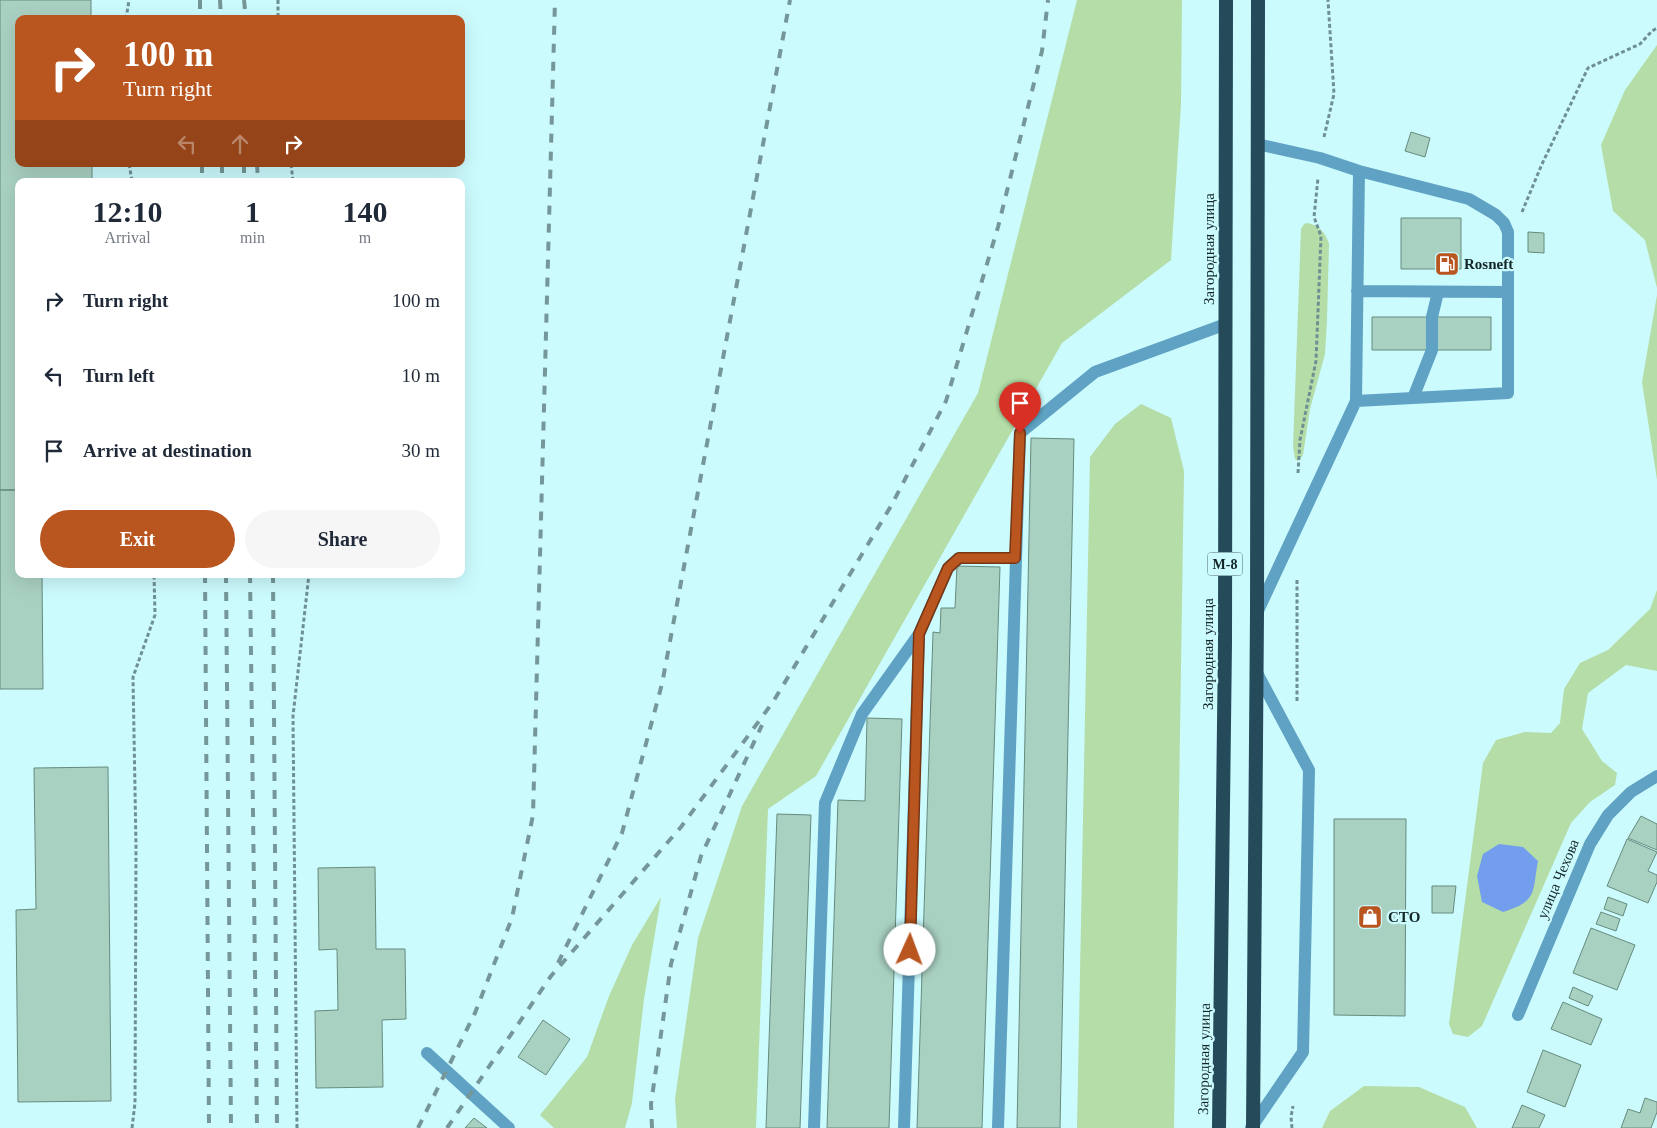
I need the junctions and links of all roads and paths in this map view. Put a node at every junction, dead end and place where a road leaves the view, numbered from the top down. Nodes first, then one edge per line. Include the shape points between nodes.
1 (129, 0) edge
2 (278, 0) edge
3 (1226, 0) edge
4 (1258, 0) edge
5 (1328, 0) edge
6 (127, 15) edge
7 (278, 15) edge
8 (1657, 28) edge
9 (1257, 144) junction
10 (1320, 158) junction
11 (1359, 171) junction
12 (1521, 214) dead end
13 (1357, 290) junction
14 (1438, 292) junction
15 (1508, 292) junction
16 (1226, 324) junction
17 (1413, 398) junction
18 (1356, 401) junction
19 (1298, 480) dead end
20 (1015, 558) junction
21 (1297, 576) dead end
22 (154, 578) edge
23 (310, 578) edge
24 (1257, 613) junction
25 (919, 634) junction
26 (1256, 671) junction
27 (1297, 704) dead end
28 (1657, 776) edge
29 (1518, 1015) dead end
30 (427, 1053) dead end
31 (1252, 1127) edge
32 (132, 1128) edge
33 (297, 1128) edge
34 (509, 1128) edge
35 (814, 1128) edge
36 (904, 1128) edge
37 (998, 1128) edge
38 (1219, 1128) edge

1 - 6 path
2 - 7 path
3 - 16 highway, Загородная улица / М-8
4 - 9 highway, М-8
5 - 10 path via 1334,94
8 - 12 path via 1640,44 1588,68
9 - 10 street
9 - 24 highway, М-8
10 - 11 street
10 - 19 path via 1314,217 1322,236 1316,361 1300,440
11 - 13 street
11 - 15 street via 1469,199 1496,215 1508,232
13 - 14 street
13 - 18 street
14 - 15 street
14 - 17 street via 1432,317 1432,350
15 - 17 street via 1508,393
16 - 20 street via 1095,372 1020,433
16 - 38 highway, Загородная улица / М-8
17 - 18 street
18 - 24 street
20 - 25 street via 959,558 948,568
20 - 37 street
21 - 27 path
22 - 32 path via 155,615 134,677 135,1103
23 - 33 path via 293,716
24 - 26 highway, М-8
25 - 35 street via 862,714 825,803
25 - 36 street
26 - 31 highway, М-8
26 - 31 street via 1309,770 1303,1052
28 - 29 street, улица Чехова via 1631,792 1608,814 1590,844
30 - 34 street

